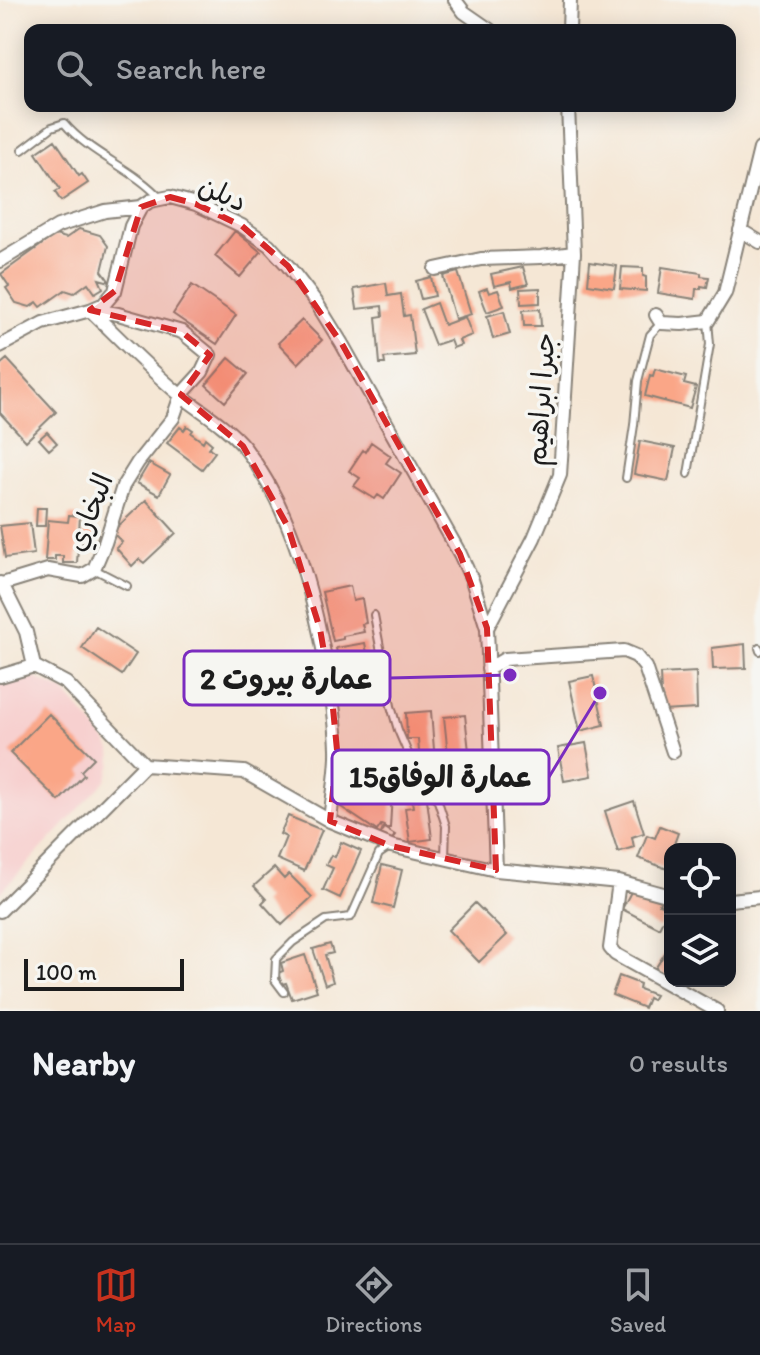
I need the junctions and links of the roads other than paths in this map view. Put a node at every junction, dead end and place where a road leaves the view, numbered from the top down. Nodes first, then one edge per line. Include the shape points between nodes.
1 (455, 0) edge
2 (570, 0) edge
3 (481, 24) edge
4 (569, 24) edge
5 (568, 112) edge
6 (760, 149) edge
7 (22, 150) dead end
8 (161, 199) junction
9 (141, 207) junction
10 (740, 230) junction
11 (760, 242) edge
12 (574, 253) junction
13 (0, 261) edge
14 (435, 269) dead end
15 (90, 310) junction
16 (658, 319) joint
17 (708, 321) junction
18 (0, 346) edge
19 (181, 395) junction
20 (688, 474) dead end
21 (626, 478) dead end
22 (94, 569) junction
23 (1, 584) edge
24 (127, 586) dead end
25 (374, 615) dead end
26 (487, 628) junction
27 (34, 666) junction
28 (488, 669) junction
29 (0, 676) edge
30 (673, 752) dead end
31 (145, 765) junction
32 (330, 821) junction
33 (391, 846) junction
34 (445, 858) junction
35 (496, 870) junction
36 (619, 882) junction
37 (664, 894) edge
38 (760, 897) edge
39 (736, 899) edge
40 (0, 911) edge
41 (284, 992) dead end
42 (717, 1011) edge

1 - 3 street
2 - 4 street
5 - 12 street, جبرا ابراهيم
6 - 10 street
7 - 8 lane via 64,123
8 - 9 street, دبلن
8 - 26 street, دبلن via 196,204 242,226 269,245 316,302 452,540
9 - 13 street, دبلن via 105,211 58,226
9 - 15 street via 115,291
10 - 11 street
10 - 17 street via 725,293
12 - 14 street via 481,259
12 - 26 street, جبرا ابراهيم via 560,475
15 - 18 street via 43,323
15 - 19 street
15 - 19 street, البخاري via 182,332 210,355
16 - 17 street via 682,324
16 - 21 lane via 638,381
17 - 20 lane via 710,344
19 - 22 street, البخاري via 173,418 123,486
19 - 32 street via 243,446 288,527 320,629 332,698 337,750
22 - 23 street, البخاري via 82,576 48,570
22 - 24 lane
23 - 27 street via 26,632
25 - 34 lane via 398,730 416,780 438,801 446,826
26 - 28 street, دبلن
27 - 29 street
27 - 31 street via 66,683
28 - 30 street via 505,659 624,651 636,656 645,667
28 - 35 street, دبلن
31 - 32 street via 244,772
31 - 40 street
32 - 33 street
33 - 34 street
33 - 41 lane via 379,854 351,917 326,920 276,959 275,980
34 - 35 street
35 - 36 street
36 - 37 street
36 - 42 street via 610,948
38 - 39 street

